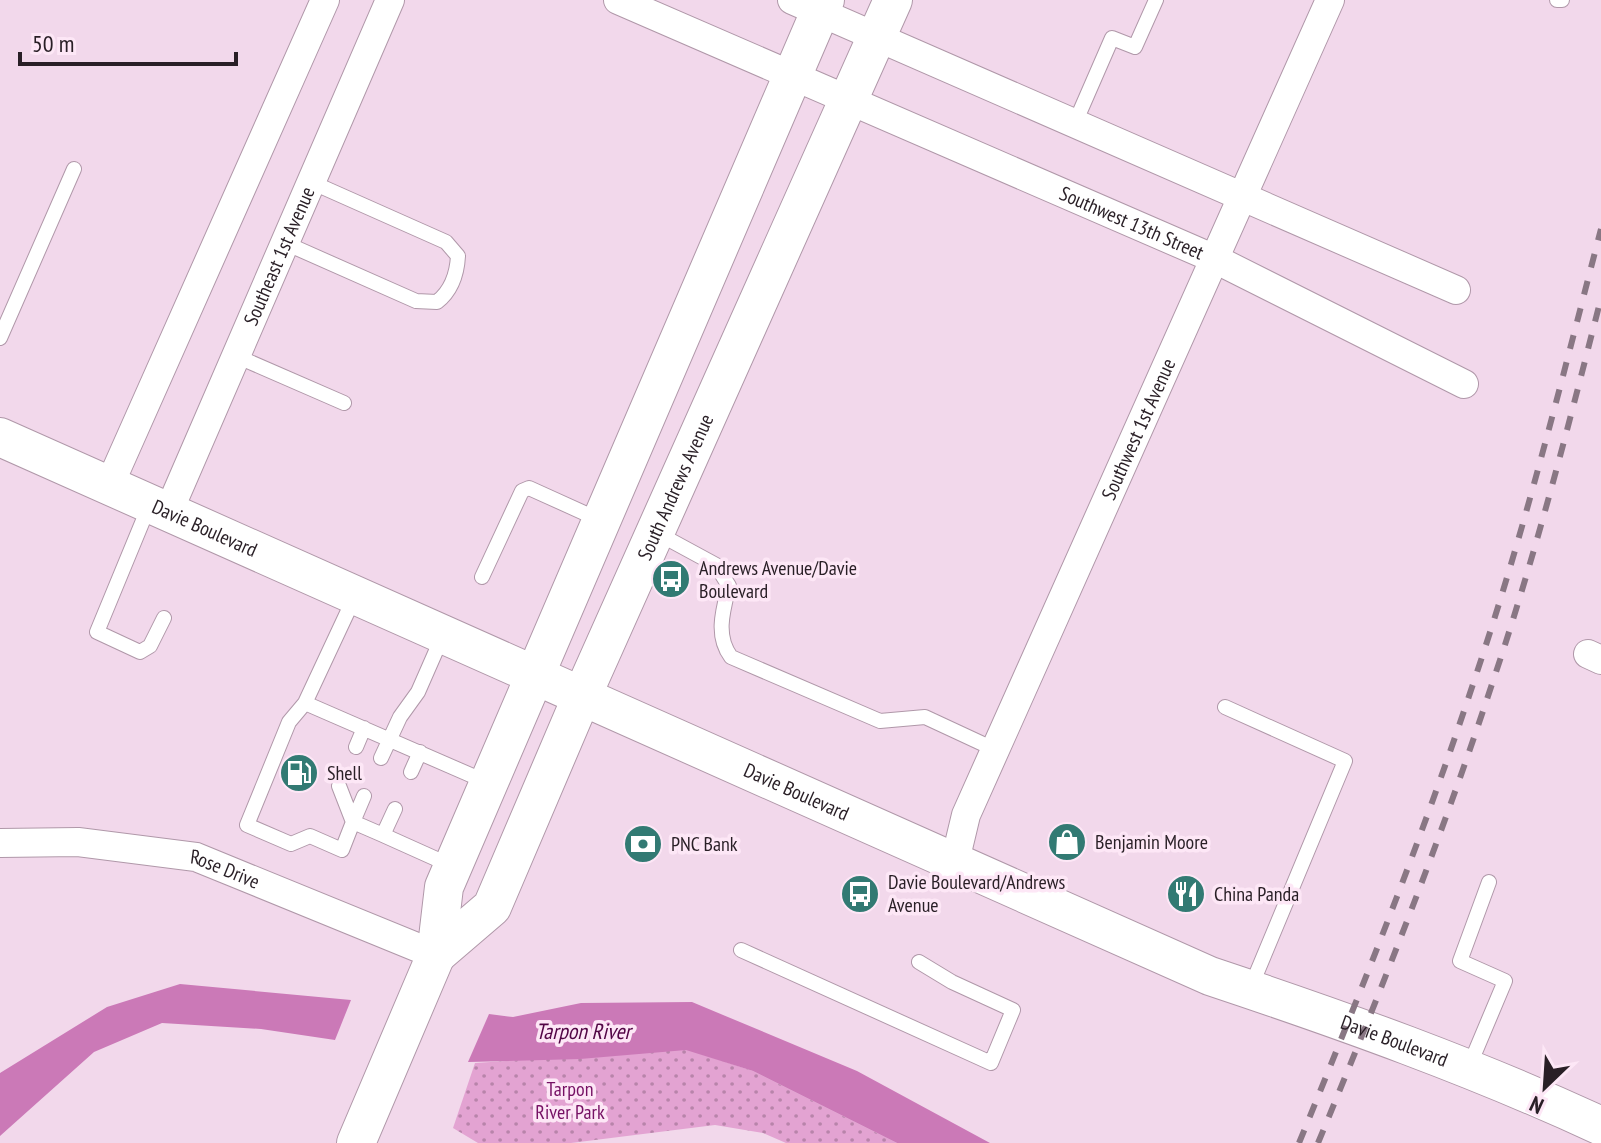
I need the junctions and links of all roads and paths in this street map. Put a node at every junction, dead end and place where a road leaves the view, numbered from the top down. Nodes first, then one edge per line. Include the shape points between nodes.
1 (325, 0) edge
2 (390, 0) edge
3 (618, 0) edge
4 (893, 0) edge
5 (1156, 0) edge
6 (1330, 0) edge
7 (812, 4) edge
8 (877, 37) junction
9 (793, 75) junction
10 (850, 101) junction
11 (1075, 123) junction
12 (74, 169) dead end
13 (311, 182) junction
14 (1242, 196) junction
15 (285, 243) junction
16 (1215, 259) junction
17 (1456, 290) dead end
18 (0, 338) edge
19 (236, 356) junction
20 (1464, 384) dead end
21 (344, 403) dead end
22 (0, 437) edge
23 (109, 486) junction
24 (159, 509) junction
25 (602, 521) junction
26 (655, 533) junction
27 (482, 577) dead end
28 (355, 596) junction
29 (164, 618) dead end
30 (443, 635) junction
31 (536, 675) junction
32 (582, 696) junction
33 (305, 703) junction
34 (1225, 707) dead end
35 (364, 728) junction
36 (389, 739) junction
37 (356, 747) dead end
38 (996, 750) junction
39 (420, 752) junction
40 (381, 758) dead end
41 (411, 772) dead end
42 (490, 783) junction
43 (339, 786) dead end
44 (364, 796) dead end
45 (395, 809) dead end
46 (353, 822) junction
47 (383, 835) junction
48 (0, 843) edge
49 (955, 861) junction
50 (453, 867) junction
51 (1489, 882) dead end
52 (741, 950) dead end
53 (436, 955) junction
54 (919, 962) dead end
55 (1249, 989) junction
56 (1468, 1069) junction
57 (1601, 1126) edge
58 (360, 1142) edge

1 - 23 street
2 - 13 street, Southeast 1st Avenue
3 - 9 street, Southwest 13th Street
4 - 8 main road, South Andrews Avenue
5 - 11 lane via 1135,47 1112,38
6 - 14 street, Southwest 1st Avenue
7 - 8 street
7 - 9 main road, South Andrews Avenue
8 - 10 main road, South Andrews Avenue
8 - 11 street
9 - 10 street, Southwest 13th Street
9 - 25 main road, South Andrews Avenue
10 - 16 street, Southwest 13th Street
10 - 26 main road, South Andrews Avenue
11 - 14 street
12 - 18 lane
13 - 15 street, Southeast 1st Avenue
13 - 15 lane via 446,242 458,256 457,271 446,296 437,302 416,301
14 - 16 street, Southwest 1st Avenue
14 - 17 street
15 - 19 street, Southeast 1st Avenue
16 - 20 street, Southwest 13th Street
16 - 38 street, Southwest 1st Avenue
19 - 21 lane
19 - 24 street, Southeast 1st Avenue
22 - 23 main road, Davie Boulevard
23 - 24 main road, Davie Boulevard
24 - 28 main road, Davie Boulevard
24 - 29 lane via 97,632 140,652 150,646
25 - 27 lane via 529,488 522,491
25 - 31 main road, South Andrews Avenue
26 - 32 main road, South Andrews Avenue
26 - 38 lane via 716,565 729,586 721,617 723,646 731,657 880,721 925,717
28 - 30 main road, Davie Boulevard
28 - 33 lane
30 - 31 main road, Davie Boulevard
30 - 36 lane via 418,692
31 - 32 main road, Davie Boulevard
31 - 42 main road, South Andrews Avenue
32 - 49 main road, Davie Boulevard
32 - 53 main road, South Andrews Avenue via 492,907
33 - 35 lane
33 - 46 lane via 289,722 247,825 291,844 310,836 342,850
34 - 55 lane via 1345,761
35 - 36 lane
35 - 37 lane
36 - 39 lane
36 - 40 lane
38 - 49 street, Southwest 1st Avenue via 966,815
39 - 41 lane
39 - 42 lane
42 - 50 main road, South Andrews Avenue
43 - 46 lane
44 - 46 lane
45 - 47 lane
46 - 47 lane
47 - 50 lane
48 - 53 street, Rose Drive via 78,842 196,857
49 - 55 main road, Davie Boulevard
50 - 53 main road, South Andrews Avenue via 444,887
51 - 56 lane via 1460,961 1505,981
52 - 54 lane via 991,1063 1013,1010
53 - 58 main road, South Andrews Avenue
55 - 56 main road, Davie Boulevard
56 - 57 main road, Davie Boulevard

